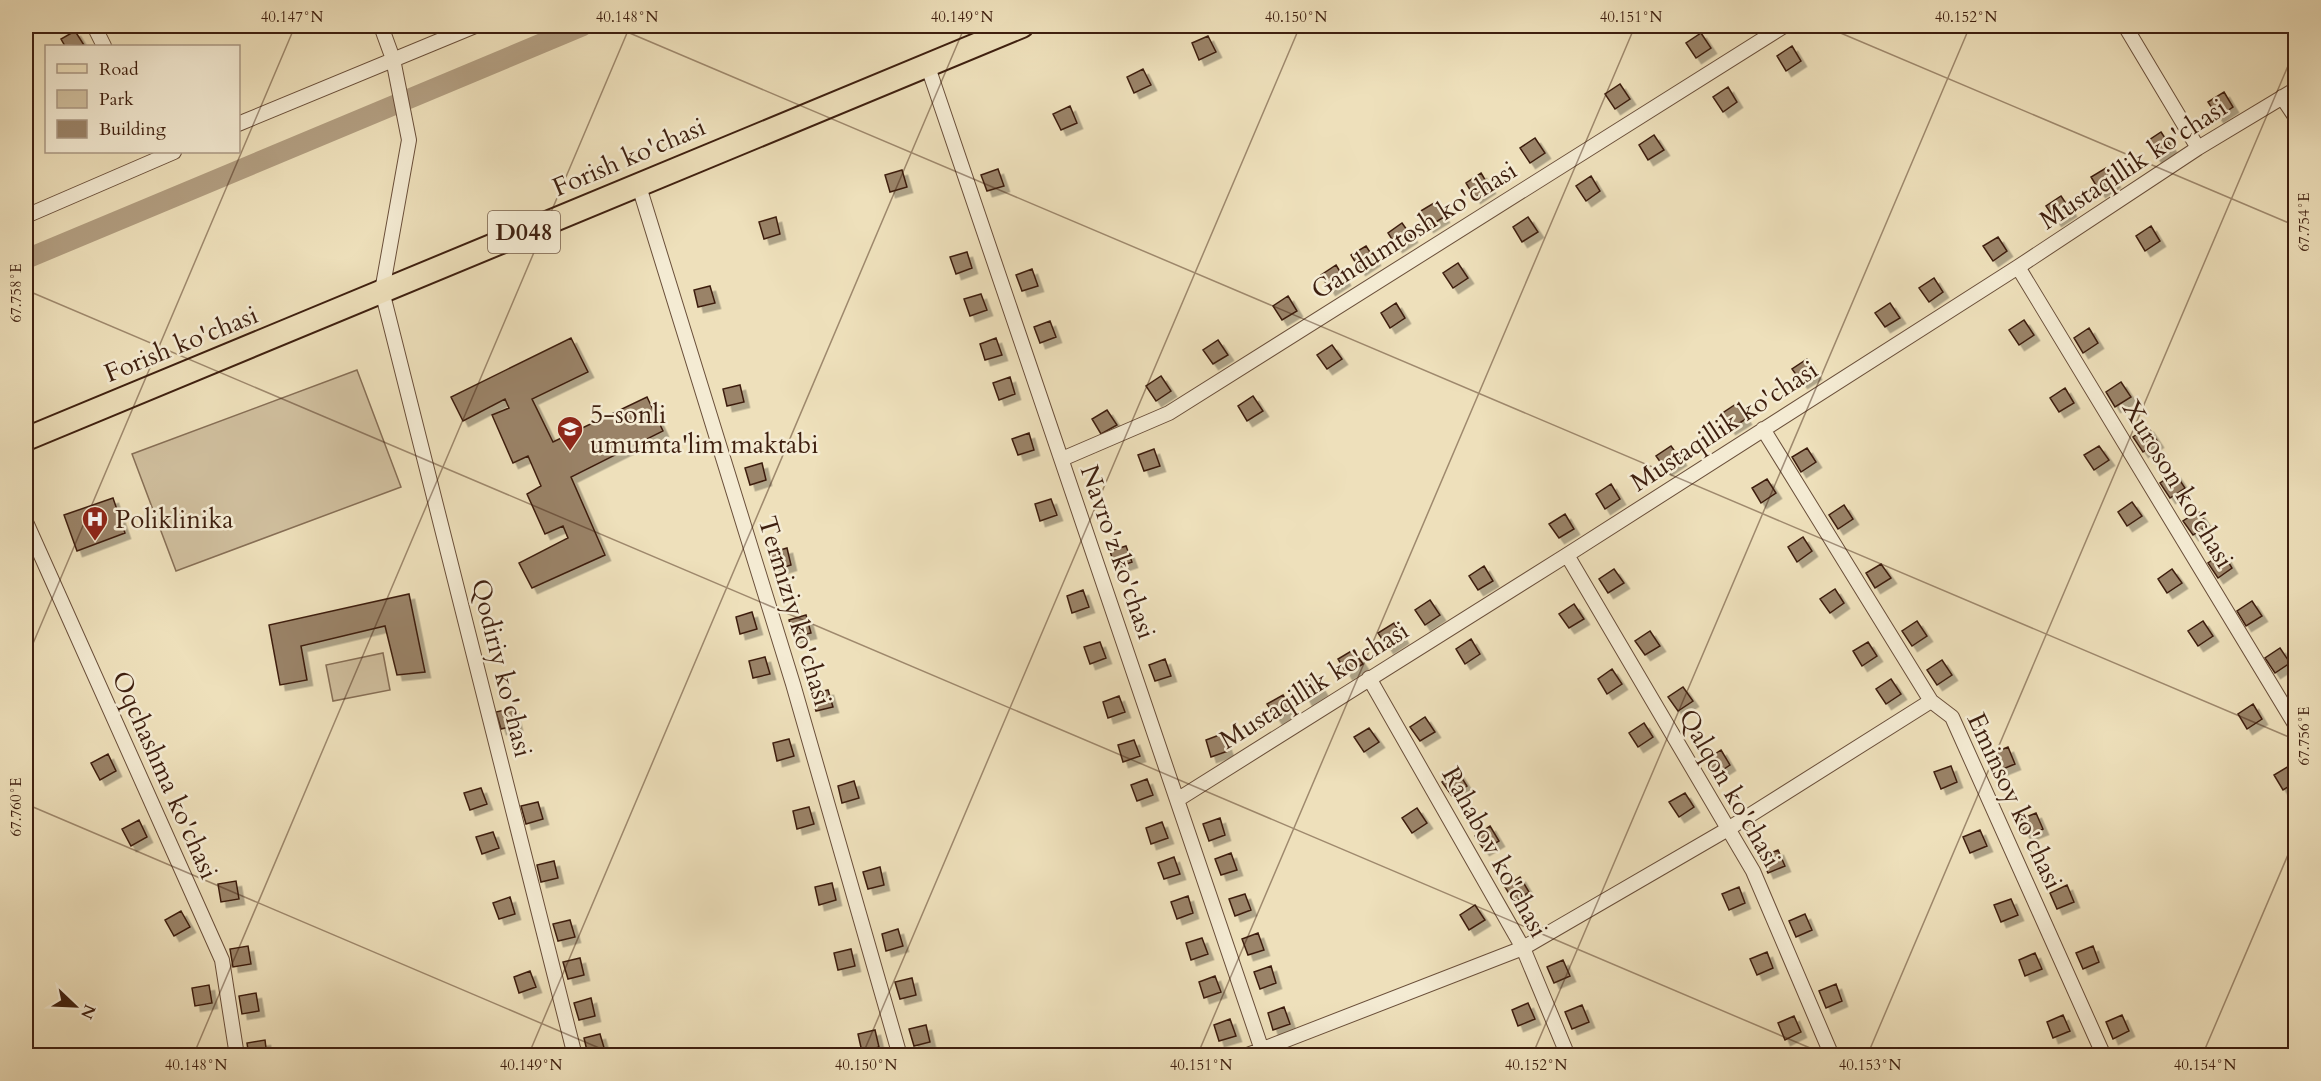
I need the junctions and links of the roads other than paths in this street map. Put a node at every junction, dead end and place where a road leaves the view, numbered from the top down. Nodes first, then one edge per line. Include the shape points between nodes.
1 (94, 26) edge
2 (381, 26) edge
3 (476, 26) edge
4 (1022, 26) edge
5 (1784, 26) edge
6 (2125, 26) edge
7 (104, 45) edge
8 (393, 59) junction
9 (927, 64) junction
10 (2295, 89) edge
11 (2282, 97) junction
12 (2295, 118) edge
13 (240, 122) edge
14 (2198, 148) junction
15 (168, 153) edge
16 (152, 156) edge
17 (638, 183) junction
18 (26, 216) edge
19 (2018, 267) junction
20 (382, 291) junction
21 (1763, 429) junction
22 (26, 439) edge
23 (1062, 459) junction
24 (26, 522) edge
25 (1567, 555) junction
26 (1369, 678) junction
27 (1930, 701) junction
28 (2295, 726) edge
29 (1177, 800) junction
30 (1728, 830) junction
31 (1523, 948) junction
32 (1263, 1053) edge
33 (237, 1056) edge
34 (575, 1056) edge
35 (900, 1056) edge
36 (1245, 1056) edge
37 (1568, 1056) edge
38 (1832, 1056) edge
39 (2104, 1056) edge

1 - 7 street
2 - 8 street
3 - 8 street
4 - 9 main road, Forish ko'chasi / D048
5 - 23 street, Gandumtosh ko'chasi via 1169,412
6 - 14 street
8 - 13 street
8 - 20 street via 409,140
9 - 17 main road, Forish ko'chasi / D048
9 - 23 street, Navro'z ko'chasi
10 - 11 street, Mustaqillik ko'chasi
11 - 12 street
11 - 14 street, Mustaqillik ko'chasi
14 - 19 street, Mustaqillik ko'chasi
15 - 16 street
16 - 18 street
17 - 20 main road, Forish ko'chasi / D048
17 - 35 street, Termiziy ko'chasi via 793,684
19 - 21 street, Mustaqillik ko'chasi
19 - 28 street, Xuroson ko'chasi
20 - 22 main road, Forish ko'chasi / D048
20 - 34 street, Qodiriy ko'chasi
21 - 25 street, Mustaqillik ko'chasi
21 - 27 street, Eminsoy ko'chasi
23 - 29 street, Navro'z ko'chasi
24 - 33 street, Oqchashma ko'chasi via 222,960
25 - 26 street, Mustaqillik ko'chasi
25 - 30 street, Qalqon ko'chasi
26 - 29 street, Mustaqillik ko'chasi
26 - 31 street, Rahabov ko'chasi
27 - 30 street
27 - 39 street, Eminsoy ko'chasi via 1952,717
29 - 32 street, Navro'z ko'chasi
30 - 31 street
30 - 38 street, Qalqon ko'chasi via 1753,871
31 - 32 street
31 - 37 street, Rahabov ko'chasi
32 - 36 street

